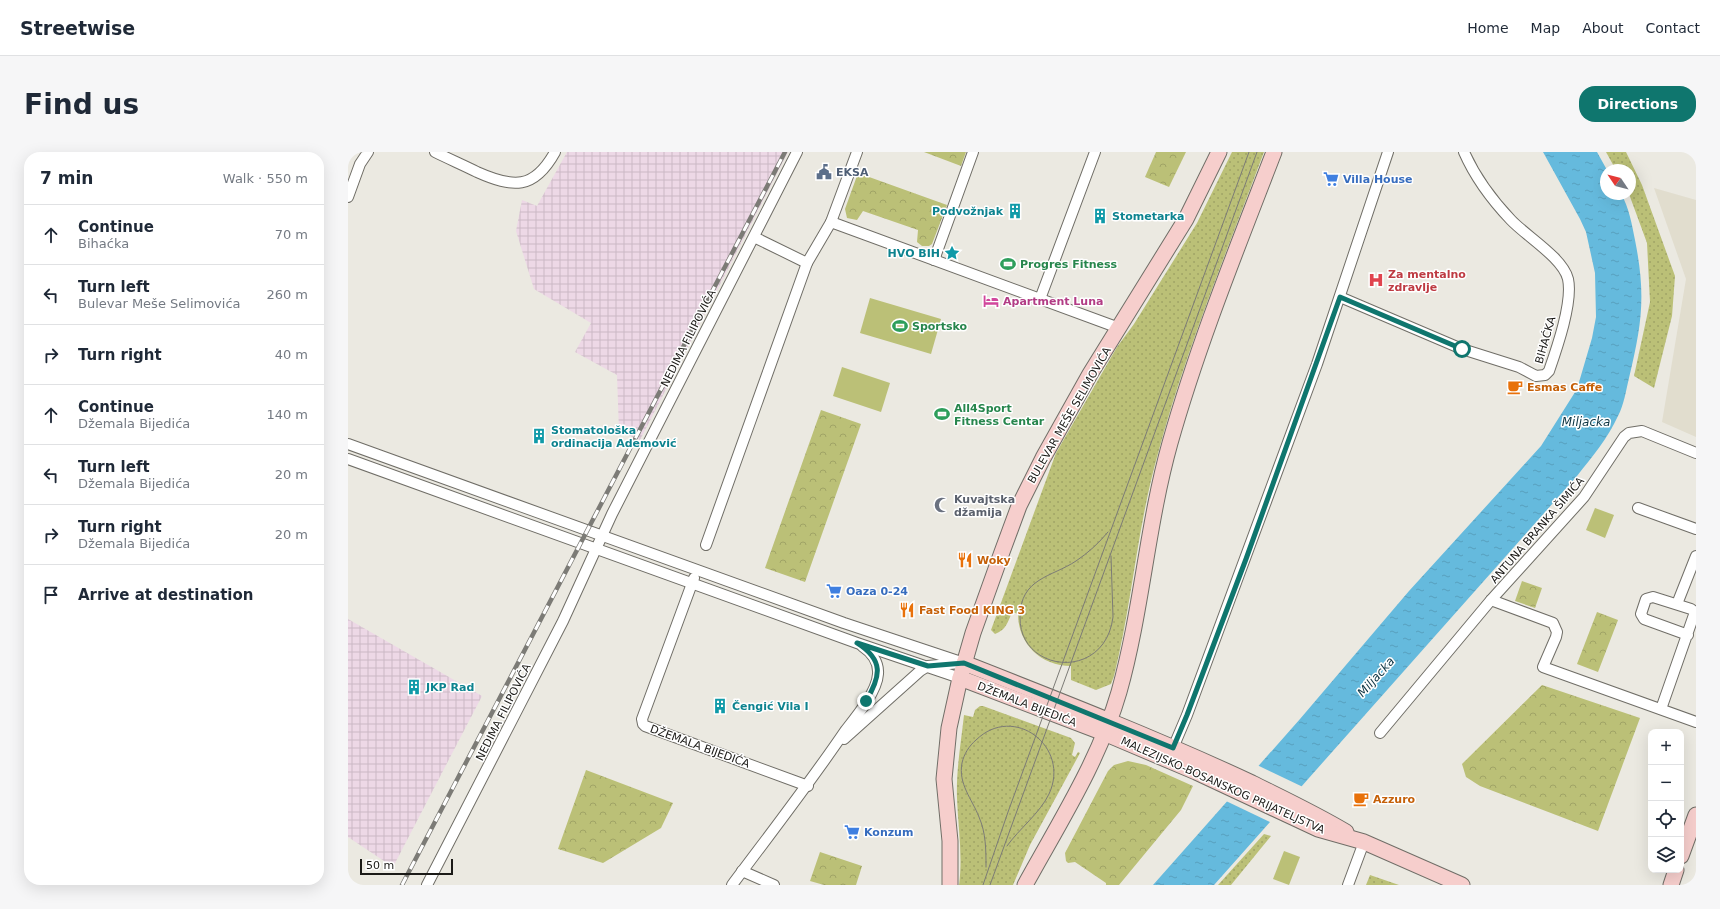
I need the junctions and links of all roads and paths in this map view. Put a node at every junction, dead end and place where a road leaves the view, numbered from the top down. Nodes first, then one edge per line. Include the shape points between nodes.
1 (368, 152) edge
2 (435, 152) edge
3 (555, 152) edge
4 (797, 152) edge
5 (857, 152) edge
6 (974, 152) edge
7 (1095, 152) edge
8 (1219, 152) edge
9 (1274, 152) edge
10 (1388, 152) edge
11 (1464, 152) edge
12 (348, 197) edge
13 (831, 222) junction
14 (758, 239) dead end
15 (934, 260) junction
16 (807, 263) junction
17 (1340, 297) junction
18 (1040, 299) junction
19 (1119, 328) junction
20 (348, 444) edge
21 (1696, 453) edge
22 (348, 459) edge
23 (1638, 508) dead end
24 (1696, 529) edge
25 (602, 536) junction
26 (706, 545) dead end
27 (596, 548) junction
28 (1696, 556) edge
29 (697, 570) junction
30 (692, 583) junction
31 (1491, 600) junction
32 (1677, 604) junction
33 (1688, 634) junction
34 (857, 643) junction
35 (964, 663) junction
36 (928, 666) junction
37 (960, 678) junction
38 (1661, 709) junction
39 (1696, 722) edge
40 (1107, 727) junction
41 (1380, 733) dead end
42 (838, 745) junction
43 (1173, 748) junction
44 (1221, 776) junction
45 (808, 786) junction
46 (1696, 815) edge
47 (1364, 842) junction
48 (1684, 848) edge
49 (742, 871) junction
50 (1675, 873) edge
51 (427, 885) edge
52 (732, 885) edge
53 (774, 885) edge
54 (950, 885) edge
55 (1025, 885) edge
56 (1348, 885) edge
57 (1462, 885) edge
58 (1670, 885) edge

1 - 12 street via 360,164
2 - 3 street via 503,182 517,184 530,180 543,171
4 - 25 street, NEDIMA FILIPOVIĆA
5 - 13 street
6 - 15 street
7 - 18 street
8 - 19 main road, BULEVAR MEŠE SELIMOVIĆA via 1186,218
9 - 40 main road via 1214,311 1170,442 1153,513 1126,664
10 - 17 street
11 - 17 street, BIHAĆKA via 1488,193 1511,220 1562,266 1568,279 1569,296 1566,312 1549,372 1536,376 1519,367 1462,349
13 - 15 street
13 - 16 street
14 - 16 street
15 - 18 street
16 - 26 street
17 - 43 street via 1246,559
18 - 19 street
19 - 35 main road, BULEVAR MEŠE SELIMOVIĆA via 1066,415 1030,481 984,600
20 - 25 street
21 - 31 street, ANTUNA BRANKA ŠIMIĆA via 1642,431 1624,437 1584,497
22 - 27 street
23 - 24 street
25 - 27 street, NEDIMA FILIPOVIĆA
25 - 29 street, DŽEMALA BIJEDIĆA
27 - 30 street, DŽEMALA BIJEDIĆA
27 - 51 street, NEDIMA FILIPOVIĆA via 563,621
28 - 32 street
29 - 30 street, DŽEMALA BIJEDIĆA
29 - 35 street, DŽEMALA BIJEDIĆA
30 - 34 street, DŽEMALA BIJEDIĆA
30 - 45 street, DŽEMALA BIJEDIĆA via 642,724
31 - 38 street, ANTUNA BRANKA ŠIMIĆA via 1553,623 1557,632 1556,637 1543,667
31 - 41 street, ANTUNA BRANKA ŠIMIĆA
32 - 33 street via 1695,612
32 - 33 street via 1649,597 1640,614
33 - 38 street
34 - 36 street, DŽEMALA BIJEDIĆA
34 - 42 street, DŽEMALA BIJEDIĆA via 873,657 877,679
35 - 36 street, DŽEMALA BIJEDIĆA
35 - 37 main road, BULEVAR MEŠE SELIMOVIĆA
35 - 40 main road, DŽEMALA BIJEDIĆA
36 - 37 street, DŽEMALA BIJEDIĆA
36 - 42 street, DŽEMALA BIJEDIĆA via 909,679
37 - 40 main road, DŽEMALA BIJEDIĆA
37 - 54 main road, BULEVAR MEŠE SELIMOVIĆA via 945,752 944,779 950,834
38 - 39 street, ANTUNA BRANKA ŠIMIĆA
40 - 43 main road, MALEZIJSKO-BOSANSKOG PRIJATELJSTVA
40 - 44 main road, MALEZIJSKO-BOSANSKOG PRIJATELJSTVA
40 - 55 main road via 1090,767
42 - 45 street, DŽEMALA BIJEDIĆA
43 - 44 main road, MALEZIJSKO-BOSANSKOG PRIJATELJSTVA
44 - 47 main road, MALEZIJSKO-BOSANSKOG PRIJATELJSTVA
45 - 49 street, DŽEMALA BIJEDIĆA
46 - 48 main road
47 - 56 street
47 - 57 main road, MALEZIJSKO-BOSANSKOG PRIJATELJSTVA
49 - 52 street, DŽEMALA BIJEDIĆA
49 - 53 street
50 - 58 main road

